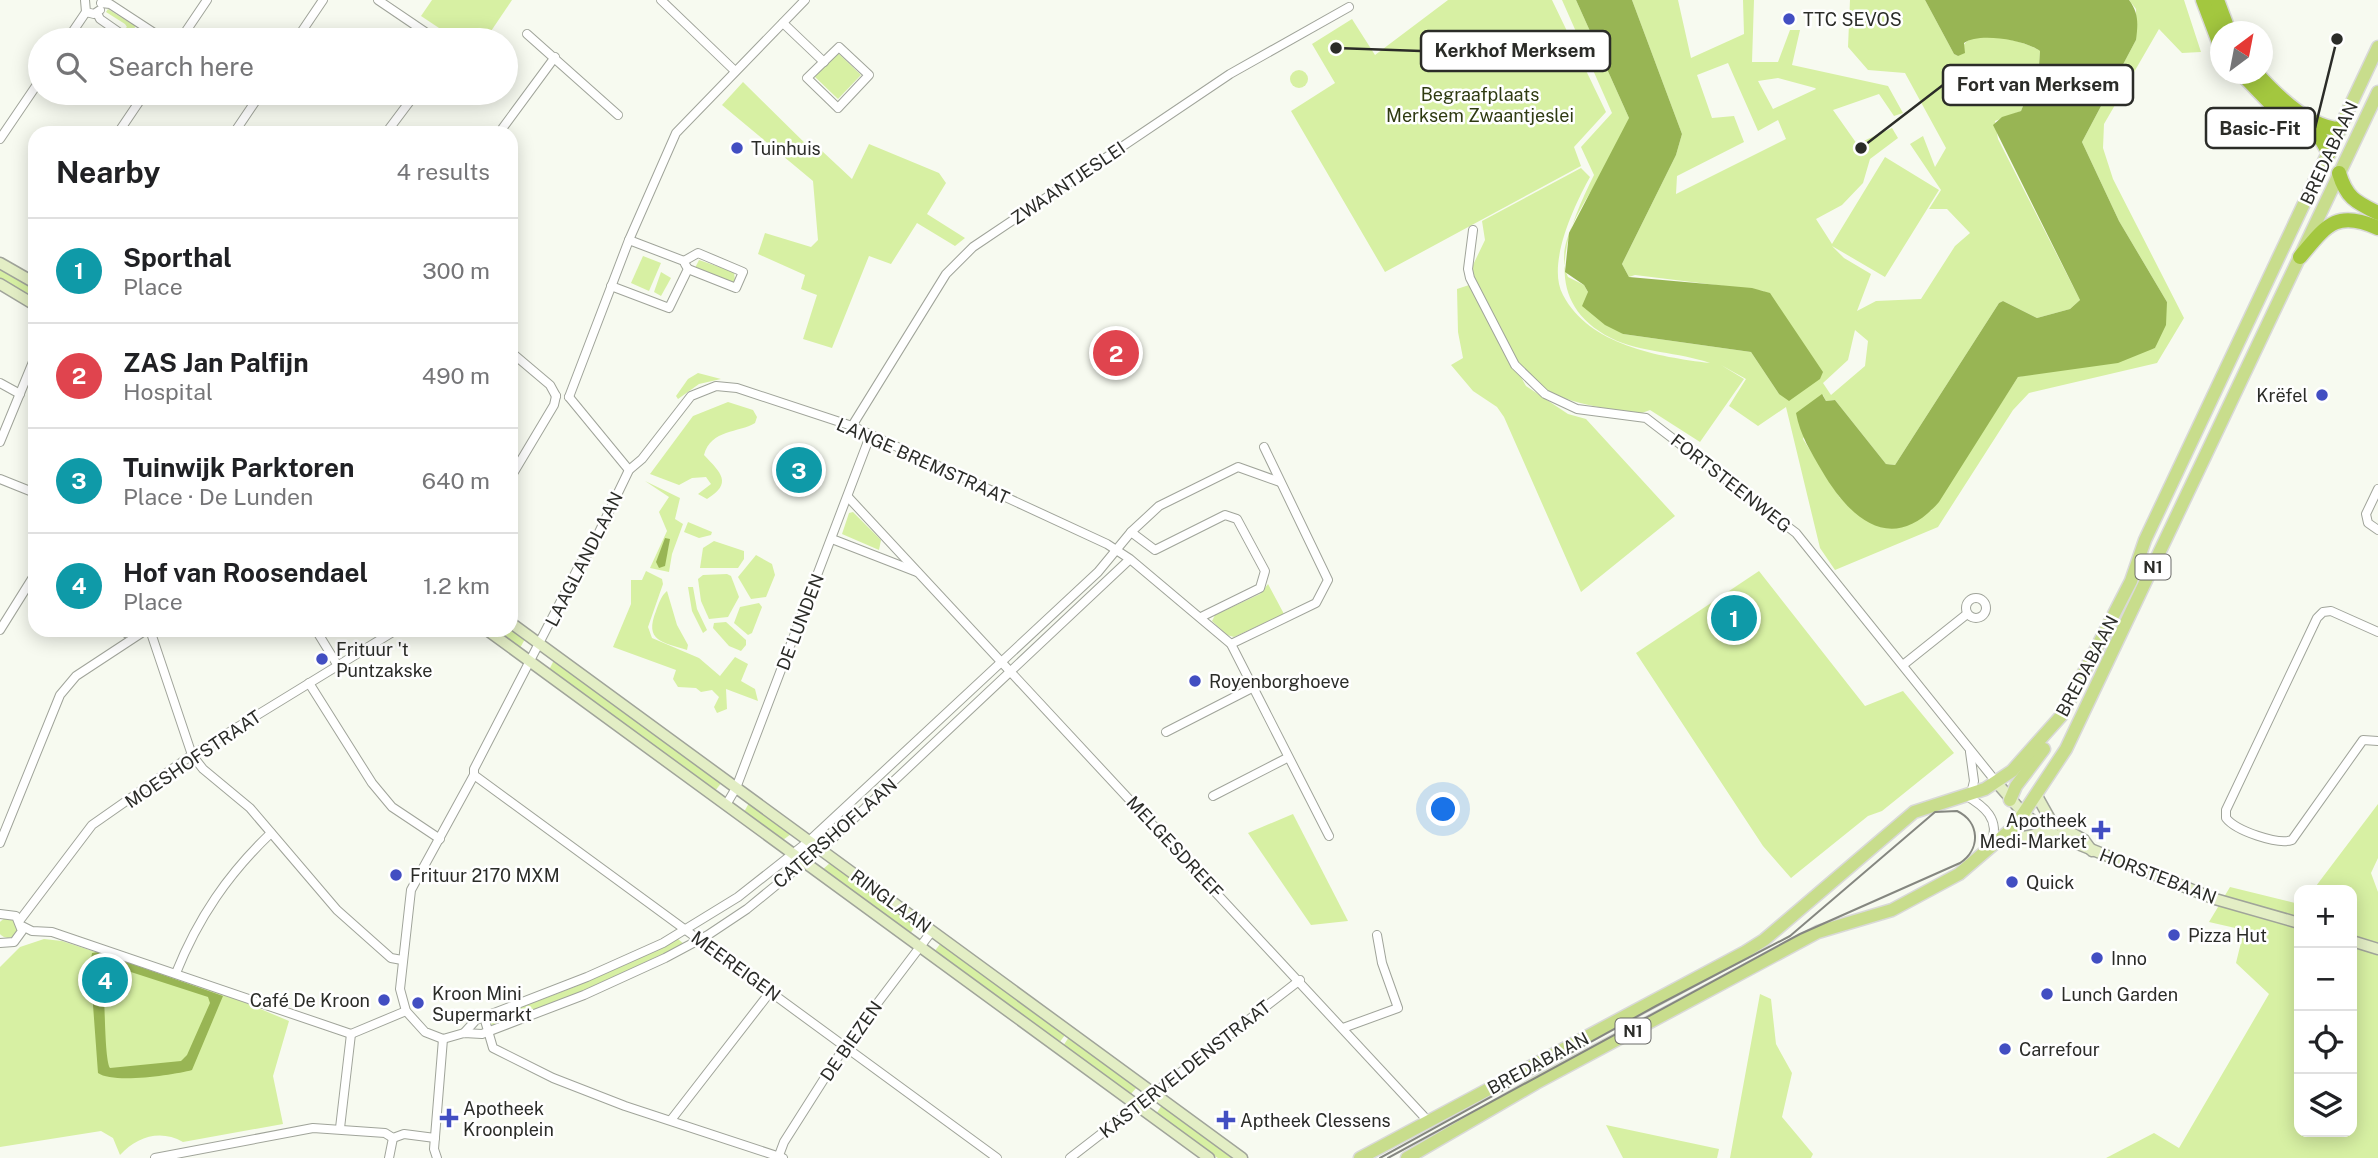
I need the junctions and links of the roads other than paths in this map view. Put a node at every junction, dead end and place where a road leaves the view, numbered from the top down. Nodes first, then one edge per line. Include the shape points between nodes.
1 (207, 0) edge
2 (323, 0) edge
3 (378, 0) edge
4 (661, 0) edge
5 (805, 0) edge
6 (2203, 0) edge
7 (2217, 0) edge
8 (101, 1) edge
9 (1349, 7) dead end
10 (89, 9) edge
11 (2211, 21) edge
12 (2225, 21) edge
13 (783, 23) junction
14 (76, 28) edge
15 (113, 28) edge
16 (147, 28) edge
17 (188, 28) edge
18 (304, 28) edge
19 (420, 28) edge
20 (527, 34) dead end
21 (2378, 47) edge
22 (555, 57) junction
23 (824, 62) junction
24 (735, 71) junction
25 (2252, 84) edge
26 (2268, 84) edge
27 (2361, 85) junction
28 (2378, 92) edge
29 (28, 98) edge
30 (137, 105) edge
31 (253, 105) edge
32 (407, 105) edge
33 (618, 115) dead end
34 (123, 126) edge
35 (239, 126) edge
36 (391, 126) edge
37 (504, 126) edge
38 (2340, 129) junction
39 (0, 139) edge
40 (2329, 153) junction
41 (2339, 173) junction
42 (2378, 213) edge
43 (2378, 228) edge
44 (1473, 230) dead end
45 (629, 240) junction
46 (2300, 257) junction
47 (0, 263) edge
48 (686, 265) junction
49 (28, 279) edge
50 (0, 284) edge
51 (611, 286) junction
52 (28, 301) edge
53 (518, 358) edge
54 (28, 374) edge
55 (0, 383) edge
56 (20, 394) junction
57 (556, 396) junction
58 (569, 397) junction
59 (852, 426) junction
60 (870, 436) junction
61 (0, 442) edge
62 (1264, 447) dead end
63 (518, 465) edge
64 (629, 470) junction
65 (0, 479) edge
66 (1280, 482) junction
67 (2378, 489) edge
68 (28, 490) edge
69 (848, 497) junction
70 (2165, 498) junction
71 (2181, 508) junction
72 (2378, 530) edge
73 (1131, 532) junction
74 (832, 539) junction
75 (1117, 549) junction
76 (1130, 558) junction
77 (920, 573) junction
78 (28, 585) edge
79 (1967, 614) dead end
80 (1201, 617) junction
81 (518, 628) edge
82 (0, 630) edge
83 (2378, 632) edge
84 (137, 637) edge
85 (150, 637) edge
86 (320, 637) edge
87 (385, 637) edge
88 (497, 637) edge
89 (540, 645) junction
90 (1231, 645) junction
91 (1002, 660) junction
92 (531, 662) junction
93 (1903, 665) junction
94 (338, 666) junction
95 (1011, 670) junction
96 (309, 683) junction
97 (1252, 688) junction
98 (2062, 715) junction
99 (1166, 732) dead end
100 (2378, 741) edge
101 (1970, 749) junction
102 (192, 755) junction
103 (1287, 758) junction
104 (474, 775) junction
105 (1997, 783) junction
106 (2016, 786) junction
107 (736, 788) junction
108 (1968, 795) junction
109 (1213, 796) dead end
110 (2010, 800) junction
111 (2031, 804) junction
112 (726, 805) junction
113 (2048, 832) junction
114 (271, 833) junction
115 (1329, 836) dead end
116 (440, 839) junction
117 (809, 841) junction
118 (0, 843) edge
119 (1993, 846) junction
120 (820, 850) junction
121 (2092, 851) junction
122 (792, 854) junction
123 (804, 862) junction
124 (770, 872) junction
125 (779, 883) junction
126 (2, 912) edge
127 (2294, 922) edge
128 (21, 923) junction
129 (687, 929) junction
130 (932, 931) junction
131 (1377, 935) dead end
132 (700, 939) junction
133 (2357, 942) edge
134 (0, 944) edge
135 (920, 947) junction
136 (2378, 949) edge
137 (402, 960) junction
138 (176, 973) junction
139 (1300, 981) junction
140 (771, 991) junction
141 (406, 1011) junction
142 (484, 1017) junction
143 (1343, 1028) junction
144 (488, 1032) junction
145 (464, 1033) junction
146 (351, 1034) junction
147 (443, 1039) junction
148 (845, 1046) junction
149 (1155, 1093) junction
150 (1137, 1106) junction
151 (671, 1120) junction
152 (1429, 1122) junction
153 (340, 1128) junction
154 (393, 1138) junction
155 (435, 1138) junction
156 (155, 1158) edge
157 (389, 1158) edge
158 (437, 1158) edge
159 (780, 1158) edge
160 (997, 1158) edge
161 (1070, 1158) edge
162 (1209, 1158) edge
163 (1242, 1158) edge
164 (1360, 1158) edge
165 (1407, 1158) edge

1 - 17 street
2 - 18 street
3 - 19 street
4 - 24 street
5 - 13 street
6 - 11 highway
7 - 12 highway
8 - 10 street
8 - 16 street
9 - 59 street, ZWAANTJESLEI via 1230,74 974,247 941,281
10 - 14 street
10 - 15 street
13 - 23 street
13 - 24 street
20 - 22 street
21 - 27 main road, BREDABAAN / N1
22 - 33 street
22 - 37 street
23 - 23 street via 807,78 838,108 869,75 839,47
24 - 45 street via 676,133
25 - 40 highway via 2270,103 2320,137
26 - 38 highway via 2298,110
27 - 28 main road via 2373,82
27 - 38 main road, BREDABAAN / N1
28 - 41 main road, BREDABAAN / N1
29 - 39 street
30 - 34 street
31 - 35 street
32 - 36 street
38 - 40 main road, BREDABAAN / N1
40 - 70 main road, BREDABAAN / N1
41 - 42 highway via 2345,193
41 - 46 main road, BREDABAAN / N1
43 - 46 highway via 2355,220 2335,221
44 - 93 street, FORTSTEENWEG via 1469,278 1494,330 1525,377 1567,406 1638,415 1668,435 1796,533
45 - 48 street
45 - 51 street
46 - 71 main road, BREDABAAN / N1
47 - 49 street
48 - 48 street via 736,288 743,272 698,253
48 - 51 street via 669,309
50 - 52 street
51 - 58 street
53 - 57 street via 550,385
54 - 56 street
55 - 56 street
56 - 61 street
57 - 58 street
57 - 63 street
58 - 64 street, LAAGLANDLAAN
59 - 60 street, LANGE BREMSTRAAT
59 - 64 street, LANGE BREMSTRAAT via 716,386 691,396
60 - 69 street, DE LUNDEN
60 - 75 street, LANGE BREMSTRAAT
62 - 66 street
64 - 89 street, LAAGLANDLAAN
65 - 68 street
66 - 73 street via 1238,467 1159,506
66 - 90 street via 1328,580 1316,603
67 - 72 street via 2366,514 2368,523
69 - 74 street, DE LUNDEN
69 - 77 street, MELGESDREEF
70 - 71 main road via 2169,512
70 - 98 main road, BREDABAAN / N1 via 2131,581
71 - 111 main road, BREDABAAN / N1 via 2066,749
73 - 75 street
73 - 80 street via 1155,550 1225,515 1237,519 1265,578 1260,588
74 - 77 street, MELGESDREEF
74 - 107 street, DE LUNDEN
75 - 76 street, LANGE BREMSTRAAT
75 - 91 street, CATERSHOFLAAN
76 - 80 street, LANGE BREMSTRAAT
76 - 95 street, CATERSHOFLAAN
77 - 91 street, MELGESDREEF
78 - 82 street
79 - 93 street
80 - 90 street, LANGE BREMSTRAAT
81 - 89 street, RINGLAAN
83 - 100 street via 2331,611 2317,618 2226,818 2282,843 2292,839 2363,740
84 - 118 street via 76,676 60,695
85 - 102 street
86 - 94 street
87 - 94 street, MOESHOFSTRAAT
88 - 92 street, RINGLAAN
89 - 92 street, LAAGLANDLAAN
89 - 107 street, RINGLAAN
90 - 97 street, LANGE BREMSTRAAT
91 - 95 street, MELGESDREEF
91 - 117 street, CATERSHOFLAAN
92 - 104 street, LAAGLANDLAAN
92 - 112 street, RINGLAAN
93 - 101 street, FORTSTEENWEG
94 - 96 street, MOESHOFSTRAAT
95 - 120 street, CATERSHOFLAAN
95 - 139 street, MELGESDREEF
96 - 102 street, MOESHOFSTRAAT
96 - 116 street via 372,783 393,807
97 - 99 street
97 - 103 street, LANGE BREMSTRAAT
98 - 105 main road, BREDABAAN / N1 via 2032,752
98 - 106 main road via 2051,739
101 - 105 street, FORTSTEENWEG
101 - 108 street via 1974,781
102 - 114 street
102 - 128 street, MOESHOFSTRAAT via 93,825
103 - 109 street
103 - 115 street, LANGE BREMSTRAAT
104 - 116 street, LAAGLANDLAAN
104 - 129 street, MEEREIGEN
105 - 108 main road, BREDABAAN / N1
105 - 110 street
106 - 110 main road
106 - 111 main road via 2018,800
107 - 112 street, DE LUNDEN
107 - 117 street, RINGLAAN
108 - 119 street via 1990,815
108 - 152 main road, BREDABAAN / N1 via 1910,814 1756,946
110 - 111 street
111 - 113 street, HORSTEBAAN
111 - 119 main road, BREDABAAN / N1
111 - 121 street via 2084,840
112 - 122 street, RINGLAAN
113 - 119 street
113 - 121 street, HORSTEBAAN
114 - 137 street via 337,910 391,958
114 - 138 street via 217,893
116 - 137 street, LAAGLANDLAAN via 411,890
117 - 120 street, RINGLAAN
117 - 122 street, CATERSHOFLAAN
119 - 165 main road, BREDABAAN / N1 via 1925,894 1881,914 1818,932 1536,1083
120 - 123 street, CATERSHOFLAAN
120 - 130 street, RINGLAAN
121 - 127 street, HORSTEBAAN via 2215,899
122 - 123 street, RINGLAAN
122 - 124 street, CATERSHOFLAAN
123 - 125 street, CATERSHOFLAAN
123 - 135 street, RINGLAAN
124 - 125 street
124 - 129 street, CATERSHOFLAAN
125 - 132 street, CATERSHOFLAAN
126 - 128 street
128 - 134 street, MOESHOFSTRAAT via 21,935 14,942
128 - 138 street via 32,931 52,932
129 - 132 street, MEEREIGEN
129 - 142 street, CATERSHOFLAAN via 587,977
130 - 135 street, DE BIEZEN
130 - 149 street, RINGLAAN
131 - 143 street via 1398,1008
132 - 140 street, MEEREIGEN
132 - 144 street, CATERSHOFLAAN via 583,995
133 - 136 street
135 - 148 street, DE BIEZEN
135 - 150 street, RINGLAAN
137 - 141 street, LAAGLANDLAAN via 400,989
138 - 146 street
139 - 143 street, MELGESDREEF
139 - 149 street, KASTERVELDENSTRAAT
140 - 148 street, MEEREIGEN
140 - 151 street
141 - 146 street
141 - 147 street via 419,1028
142 - 144 street
142 - 145 street, CATERSHOFLAAN
143 - 152 street, MELGESDREEF
144 - 145 street, CATERSHOFLAAN
144 - 151 street via 493,1048 553,1079
145 - 147 street, CATERSHOFLAAN
146 - 153 street
147 - 155 street
148 - 159 street, DE BIEZEN via 784,1142
148 - 160 street, MEEREIGEN
149 - 150 street, KASTERVELDENSTRAAT
149 - 163 street, RINGLAAN
150 - 161 street, KASTERVELDENSTRAAT
150 - 162 street, RINGLAAN
151 - 159 street
152 - 164 main road, BREDABAAN / N1
153 - 154 street
153 - 156 street via 310,1128
154 - 155 street
154 - 157 street
155 - 158 street

